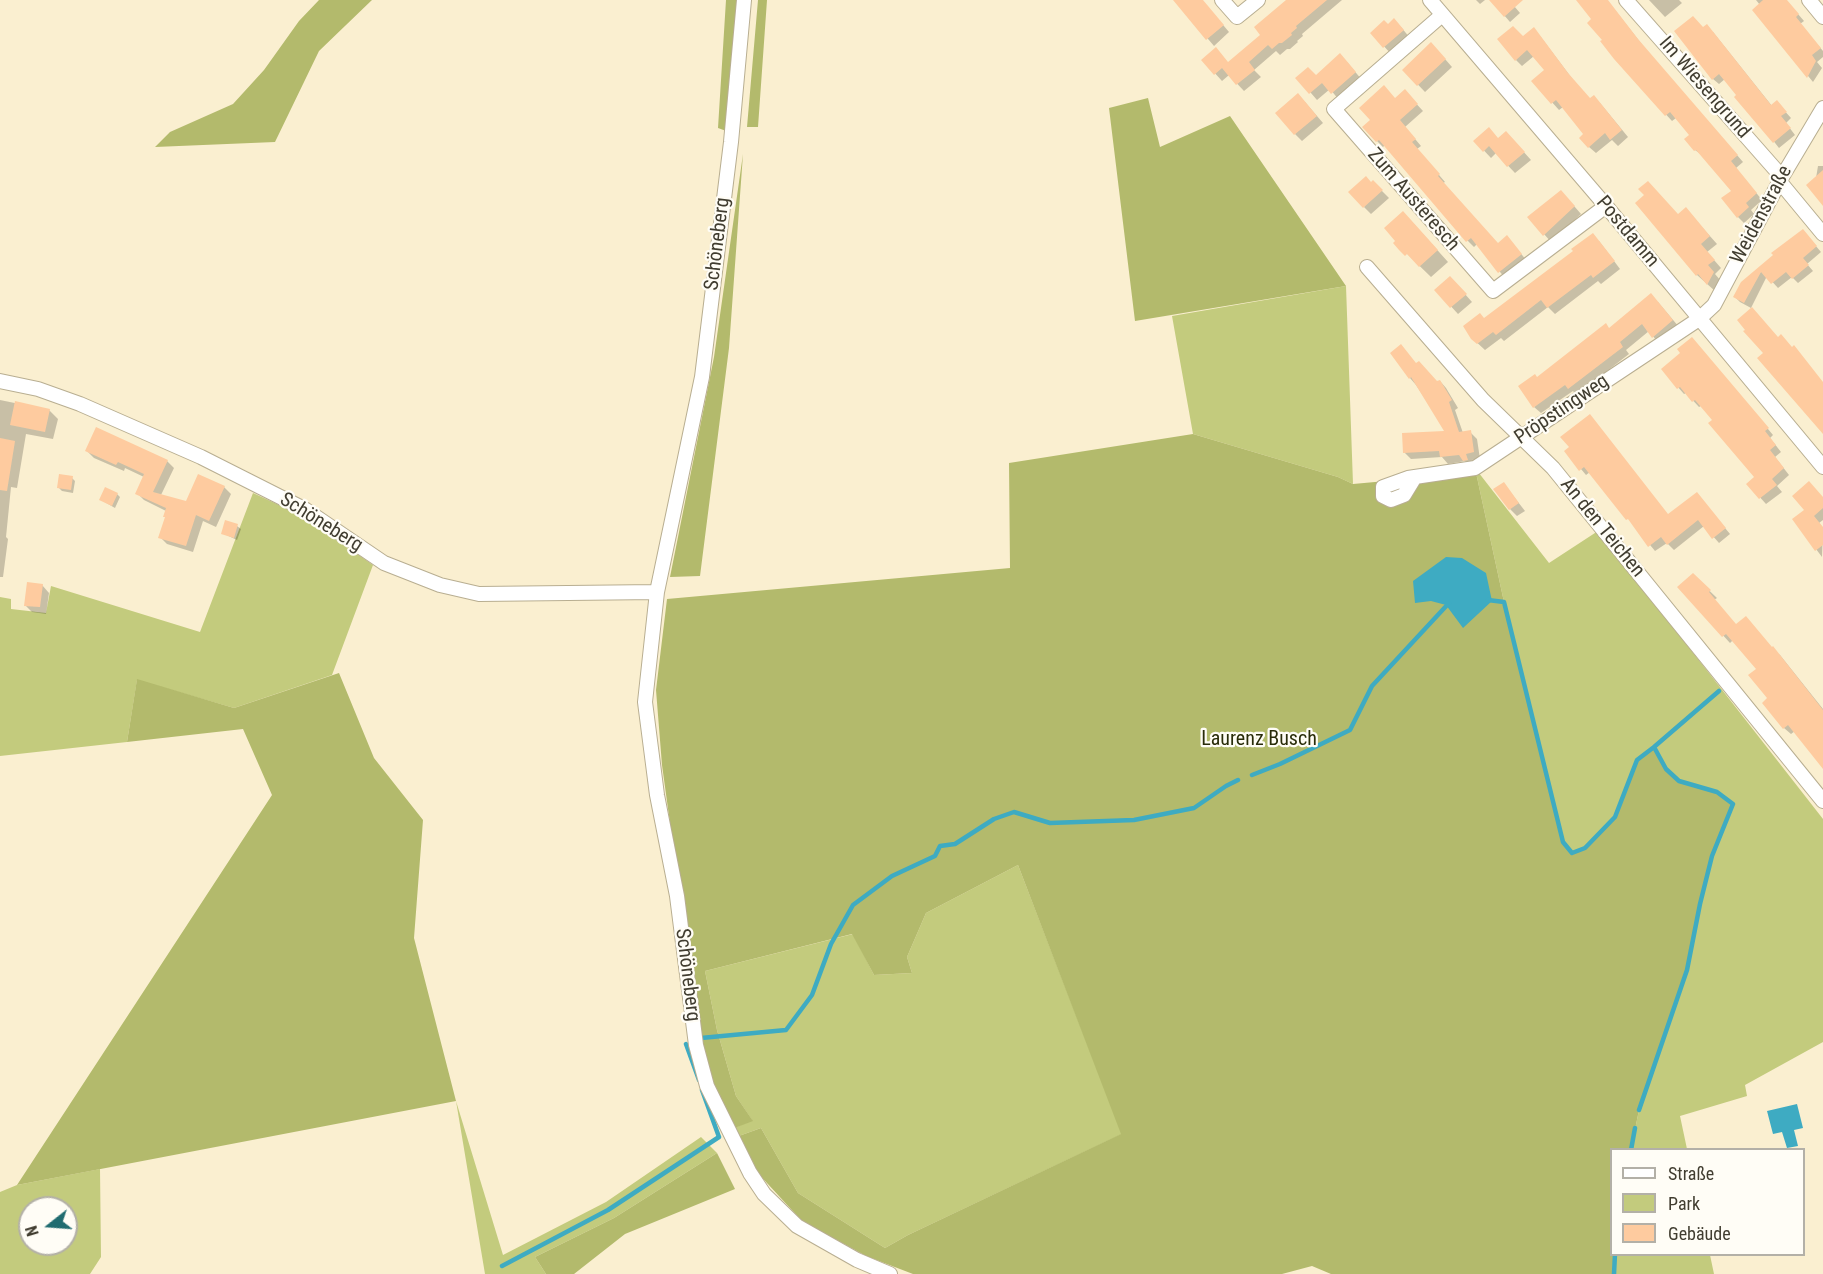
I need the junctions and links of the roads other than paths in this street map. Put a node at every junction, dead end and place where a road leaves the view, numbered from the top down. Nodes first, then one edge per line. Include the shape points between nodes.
1 (744, 0) edge
2 (1222, 0) edge
3 (1258, 0) edge
4 (1430, 0) edge
5 (1626, 0) edge
6 (1809, 0) edge
7 (1442, 15) junction
8 (1823, 16) edge
9 (1823, 108) edge
10 (1780, 179) junction
11 (1606, 206) junction
12 (1823, 234) edge
13 (1367, 267) dead end
14 (1699, 319) junction
15 (0, 381) edge
16 (1522, 437) junction
17 (1823, 467) edge
18 (1415, 477) dead end
19 (657, 592) junction
20 (1823, 801) edge
21 (890, 1274) edge

1 - 19 street, Schöneberg via 702,378
2 - 3 street via 1237,18
4 - 7 street, Postdamm
5 - 10 street, Im Wiesengrund
6 - 8 street
7 - 11 street, Postdamm
7 - 11 street, Zum Austeresch via 1334,109 1492,291
9 - 10 street, Weidenstraße
10 - 12 street, Im Wiesengrund
10 - 14 street, Weidenstraße via 1714,305
11 - 14 street, Postdamm
13 - 16 street, An den Teichen via 1483,400
14 - 16 street, Pröpstingweg
14 - 17 street, Postdamm
15 - 19 street, Schöneberg via 80,404 201,457 306,510 384,563 440,585 478,594
16 - 18 street, Pröpstingweg via 1475,468
16 - 20 street, An den Teichen via 1553,468
19 - 21 street, Schöneberg via 645,702 657,795 677,896 696,1045 707,1086 764,1194 797,1226

